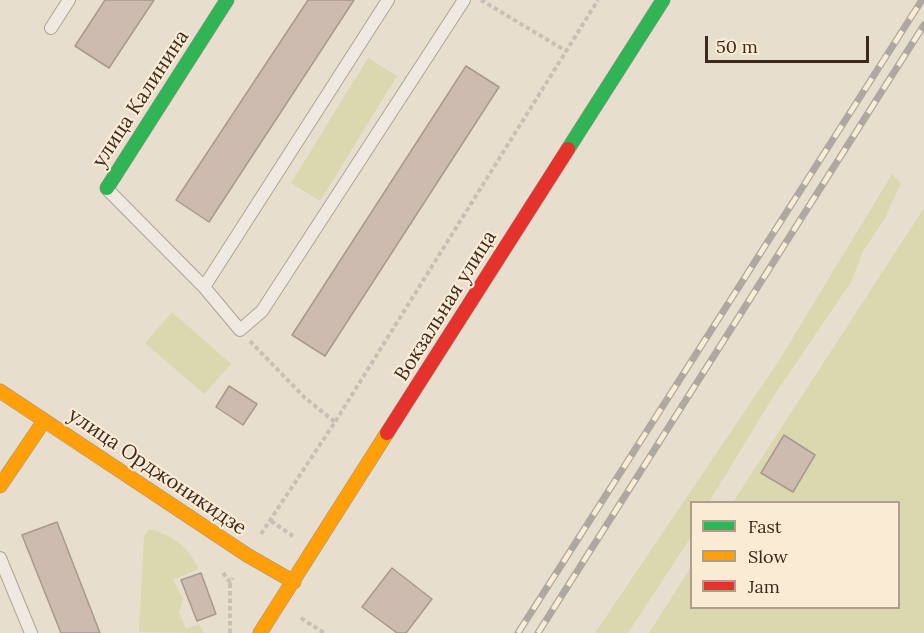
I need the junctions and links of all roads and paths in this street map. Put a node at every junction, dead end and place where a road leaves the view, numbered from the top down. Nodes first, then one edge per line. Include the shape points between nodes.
1 (69, 0) edge
2 (227, 0) edge
3 (388, 0) edge
4 (464, 0) edge
5 (481, 0) edge
6 (598, 0) edge
7 (663, 0) edge
8 (51, 28) dead end
9 (566, 51) junction
10 (107, 188) joint
11 (204, 287) junction
12 (240, 330) junction
13 (0, 391) edge
14 (45, 421) junction
15 (335, 422) junction
16 (0, 486) edge
17 (247, 555) junction
18 (0, 558) edge
19 (218, 567) dead end
20 (230, 582) junction
21 (294, 582) junction
22 (298, 616) dead end
23 (31, 633) edge
24 (230, 633) edge
25 (260, 633) edge
26 (324, 633) edge

1 - 8 lane
2 - 10 street, улица Калинина
3 - 11 lane
4 - 12 lane via 262,311
5 - 9 path
6 - 9 path
7 - 21 street, Вокзальная улица
9 - 15 path
10 - 11 lane
11 - 12 lane
12 - 15 path via 304,397
13 - 14 street, улица Орджоникидзе
14 - 16 street
14 - 17 street, улица Орджоникидзе
15 - 17 path
17 - 20 path
17 - 21 street, улица Орджоникидзе
18 - 23 lane
19 - 20 path
20 - 24 path
21 - 25 street, Вокзальная улица
22 - 26 path

